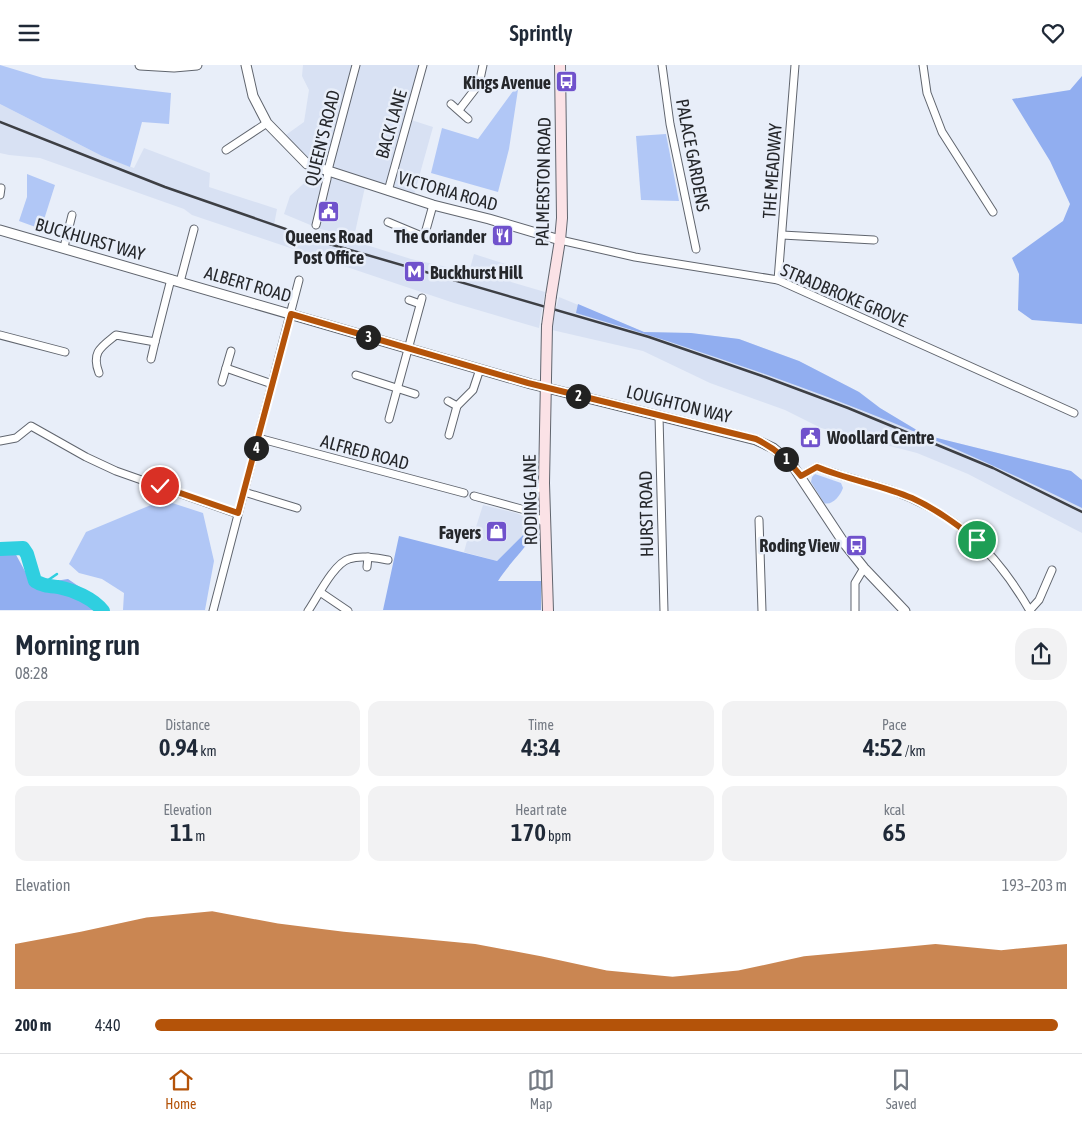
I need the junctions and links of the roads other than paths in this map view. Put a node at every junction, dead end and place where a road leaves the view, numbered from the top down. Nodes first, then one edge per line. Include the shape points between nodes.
1 (140, 65) edge
2 (197, 65) edge
3 (246, 65) edge
4 (356, 65) edge
5 (423, 65) edge
6 (483, 65) edge
7 (560, 65) edge
8 (662, 65) edge
9 (795, 65) edge
10 (923, 65) edge
11 (451, 104) dead end
12 (459, 110) junction
13 (468, 119) dead end
14 (267, 123) junction
15 (226, 150) dead end
16 (328, 170) junction
17 (388, 191) junction
18 (432, 205) junction
19 (993, 211) dead end
20 (72, 215) dead end
21 (317, 221) dead end
22 (388, 222) dead end
23 (194, 229) dead end
24 (0, 230) edge
25 (782, 235) junction
26 (560, 240) junction
27 (874, 240) dead end
28 (64, 247) junction
29 (696, 249) dead end
30 (300, 280) dead end
31 (778, 280) junction
32 (176, 281) junction
33 (409, 300) dead end
34 (291, 314) junction
35 (0, 335) edge
36 (155, 342) junction
37 (408, 348) junction
38 (231, 351) dead end
39 (65, 352) dead end
40 (151, 359) dead end
41 (226, 368) junction
42 (480, 369) junction
43 (99, 373) dead end
44 (356, 375) dead end
45 (222, 382) dead end
46 (272, 384) junction
47 (397, 387) junction
48 (546, 388) junction
49 (415, 394) dead end
50 (448, 401) dead end
51 (457, 406) junction
52 (1074, 413) dead end
53 (659, 416) junction
54 (389, 419) dead end
55 (449, 435) dead end
56 (258, 438) junction
57 (0, 441) edge
58 (801, 476) junction
59 (544, 483) junction
60 (244, 492) junction
61 (464, 493) dead end
62 (474, 496) dead end
63 (297, 508) dead end
64 (525, 510) junction
65 (238, 513) junction
66 (760, 520) dead end
67 (545, 523) junction
68 (368, 557) junction
69 (388, 560) dead end
70 (367, 567) dead end
71 (864, 568) junction
72 (1052, 570) dead end
73 (320, 592) junction
74 (1030, 610) edge
75 (213, 611) edge
76 (308, 611) edge
77 (348, 611) edge
78 (548, 611) edge
79 (664, 611) edge
80 (762, 611) edge
81 (855, 611) edge
82 (905, 611) edge

1 - 2 street
3 - 14 street, VICTORIA ROAD via 253,96
4 - 16 street, QUEEN'S ROAD
5 - 17 street, BACK LANE
6 - 12 street via 479,84
7 - 26 main road, PALMERSTON ROAD
8 - 29 street, PALACE GARDENS via 670,125
9 - 25 street, THE MEADWAY
10 - 19 street via 927,93 942,132
11 - 12 street
12 - 13 street
14 - 15 street
14 - 16 street, VICTORIA ROAD via 307,164
16 - 17 street, VICTORIA ROAD
16 - 21 street, QUEEN'S ROAD
17 - 18 street, VICTORIA ROAD
18 - 22 street via 424,237
18 - 26 street, VICTORIA ROAD
20 - 28 street
23 - 32 street
24 - 28 street, BUCKHURST WAY
25 - 27 street
25 - 31 street, THE MEADWAY
26 - 31 street, STRADBROKE GROVE via 635,257
26 - 48 main road, PALMERSTON ROAD, bridge via 547,326
28 - 32 street, BUCKHURST WAY
30 - 34 street
31 - 52 street, STRADBROKE GROVE
32 - 34 street, ALBERT ROAD
32 - 36 street
33 - 37 street via 421,301
34 - 37 street, ALBERT ROAD
34 - 46 street
35 - 39 street
36 - 40 street
36 - 43 street via 116,335 98,350 94,362
37 - 42 street, ALBERT ROAD
37 - 47 street
38 - 41 street
41 - 45 street
41 - 46 street
42 - 48 street, ALBERT ROAD
42 - 51 street via 472,391
44 - 47 street
46 - 56 street
47 - 49 street
47 - 54 street
48 - 53 street, LOUGHTON WAY
48 - 59 main road, RODING LANE
50 - 51 street
51 - 55 street
53 - 58 street, LOUGHTON WAY via 756,439 773,447
53 - 79 street, HURST ROAD
56 - 60 street
56 - 61 street, ALFRED ROAD
57 - 65 street via 16,439 31,426 116,471
58 - 71 street, LOUGHTON WAY via 829,523
58 - 74 street via 817,467 888,489 932,509 977,540 1004,570
59 - 64 street via 536,490
59 - 67 main road, RODING LANE
60 - 63 street
60 - 65 street
62 - 64 street
64 - 67 street
65 - 75 street
66 - 80 street
67 - 78 main road, RODING LANE
68 - 69 street
68 - 70 street
68 - 73 street via 347,559 332,573
71 - 81 street via 856,583
71 - 82 street, LOUGHTON WAY
72 - 74 street via 1039,600
73 - 76 street
73 - 77 street

